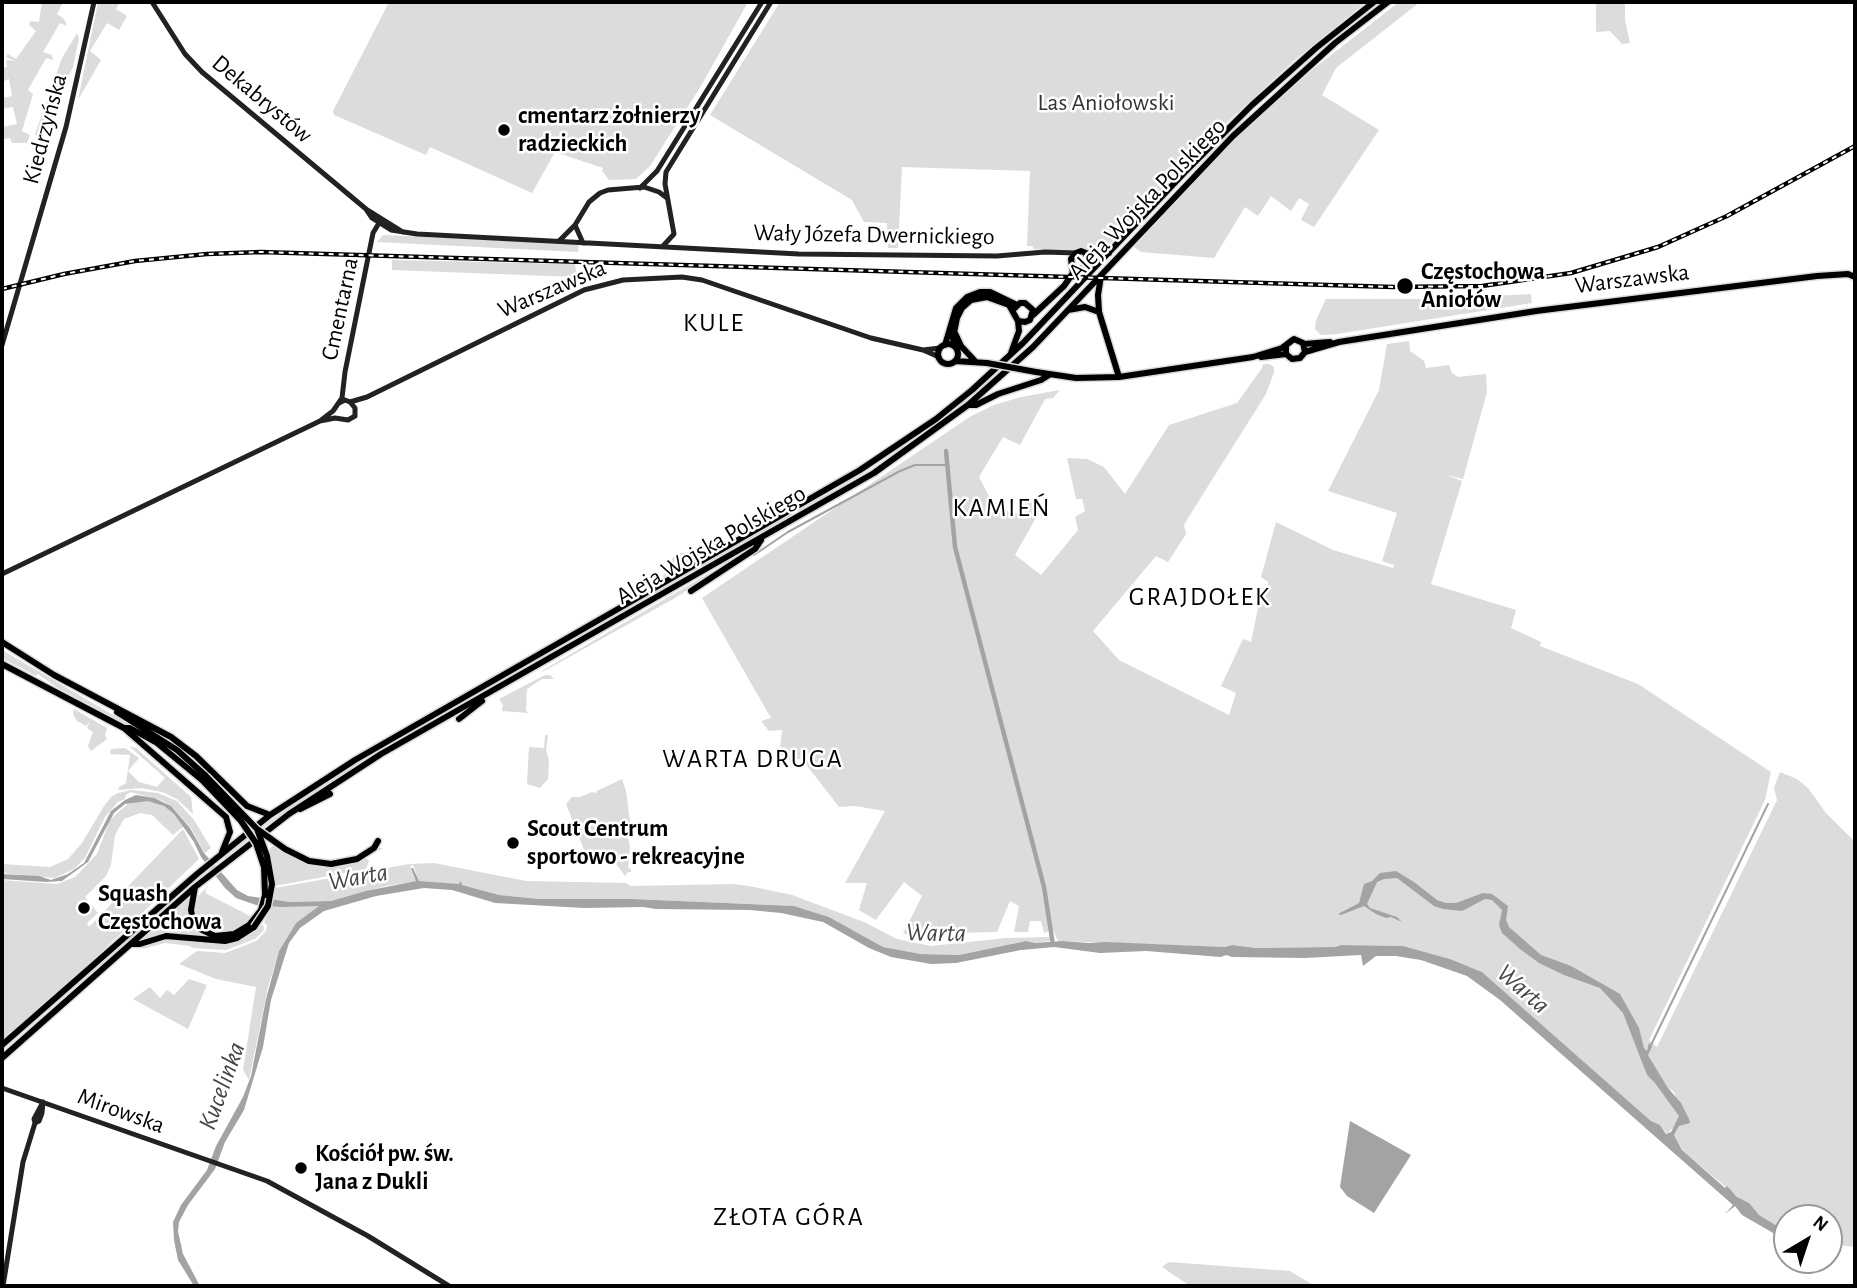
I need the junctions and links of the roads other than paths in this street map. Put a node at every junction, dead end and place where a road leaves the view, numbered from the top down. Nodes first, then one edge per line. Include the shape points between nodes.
1 (93, 2) edge
2 (152, 2) edge
3 (762, 2) edge
4 (771, 2) edge
5 (1374, 2) edge
6 (1388, 2) edge
7 (640, 188) junction
8 (667, 198) junction
9 (382, 223) junction
10 (575, 225) junction
11 (674, 234) junction
12 (559, 241) junction
13 (583, 243) junction
14 (663, 246) junction
15 (686, 247) junction
16 (1062, 253) junction
17 (1076, 253) junction
18 (1109, 253) junction
19 (1086, 254) junction
20 (1072, 263) junction
21 (1077, 271) junction
22 (1855, 271) edge
23 (1101, 274) junction
24 (1851, 276) edge
25 (1043, 304) junction
26 (1030, 305) junction
27 (1016, 308) junction
28 (1068, 310) junction
29 (1099, 312) junction
30 (1033, 315) junction
31 (1018, 321) junction
32 (955, 333) junction
33 (2, 345) edge
34 (1286, 345) junction
35 (943, 346) junction
36 (1305, 348) junction
37 (956, 349) junction
38 (923, 350) junction
39 (1286, 354) junction
40 (1011, 355) junction
41 (1253, 356) junction
42 (939, 357) junction
43 (974, 360) junction
44 (955, 361) junction
45 (1115, 364) junction
46 (1049, 375) junction
47 (1119, 377) junction
48 (1101, 379) junction
49 (343, 387) junction
50 (367, 397) junction
51 (349, 401) junction
52 (337, 405) junction
53 (968, 405) junction
54 (355, 416) junction
55 (338, 419) junction
56 (320, 421) junction
57 (762, 538) junction
58 (3, 572) edge
59 (691, 591) dead end
60 (2, 642) edge
61 (2, 664) edge
62 (495, 690) junction
63 (100, 700) junction
64 (459, 719) dead end
65 (124, 728) junction
66 (204, 778) junction
67 (330, 794) dead end
68 (241, 801) junction
69 (289, 814) junction
70 (270, 815) junction
71 (226, 817) junction
72 (257, 829) junction
73 (378, 841) dead end
74 (222, 853) junction
75 (195, 887) junction
76 (252, 926) junction
77 (131, 944) junction
78 (2, 1045) edge
79 (2, 1058) edge
80 (2, 1088) edge
81 (43, 1102) junction
82 (3, 1286) edge
83 (449, 1286) edge

1 - 33 street, Kiedrzyńska via 66,127
2 - 9 street, Dekabrystów via 195,66
3 - 7 street via 657,170
4 - 8 street via 670,163 665,175
5 - 18 main road, Aleja Wojska Polskiego via 1252,105
6 - 23 main road, Aleja Wojska Polskiego via 1335,43 1233,136
7 - 8 street
7 - 10 street via 600,193
8 - 11 street
9 - 12 street, Wały Józefa Dwernickiego via 397,232
9 - 49 street, Cmentarna via 373,233
10 - 12 street
10 - 13 street
11 - 14 street
11 - 15 street
12 - 13 street, Wały Józefa Dwernickiego
13 - 14 street, Wały Józefa Dwernickiego
14 - 15 street, Wały Józefa Dwernickiego
15 - 16 street, Wały Józefa Dwernickiego via 799,254
16 - 17 street, Wały Józefa Dwernickiego
16 - 20 street
17 - 19 main road
17 - 20 main road
18 - 19 main road
18 - 40 main road, Aleja Wojska Polskiego
19 - 21 main road via 1088,262
20 - 21 main road
21 - 25 main road
22 - 24 main road, Warszawska
23 - 28 main road, Aleja Wojska Polskiego
23 - 29 main road
24 - 36 main road, Warszawska via 1536,311
25 - 26 main road
25 - 30 main road
26 - 27 main road
26 - 30 main road
27 - 31 main road
27 - 32 main road via 1000,300 976,298 959,312
27 - 35 main road via 990,292 967,297 956,308
28 - 29 main road via 1085,307
28 - 53 main road, Aleja Wojska Polskiego
29 - 45 main road
30 - 31 main road via 1028,321
31 - 40 main road
32 - 37 main road
32 - 43 main road
34 - 36 main road via 1301,340
34 - 39 main road
34 - 41 main road
35 - 37 main road
35 - 38 street, Warszawska
35 - 42 main road
36 - 39 main road via 1303,357 1295,360
37 - 43 main road
37 - 44 main road
38 - 42 street, Warszawska
38 - 50 street, Warszawska via 871,338 702,280 623,280 584,290
39 - 41 main road
40 - 70 main road, Aleja Wojska Polskiego via 936,419 860,470 355,760
41 - 47 main road
42 - 44 main road via 946,364
43 - 44 main road
43 - 46 main road, bridge
45 - 47 main road
45 - 48 main road
46 - 48 main road
46 - 53 main road
47 - 48 main road
49 - 51 street, Cmentarna
49 - 52 street, Cmentarna
50 - 51 street, Warszawska
50 - 54 street
51 - 52 street
51 - 54 street
52 - 55 street
52 - 56 street
53 - 57 main road, Aleja Wojska Polskiego via 874,473
54 - 55 street
55 - 56 street
56 - 58 street
57 - 59 main road via 755,549
57 - 62 main road, Aleja Wojska Polskiego
60 - 63 main road
61 - 65 main road
62 - 64 main road
62 - 69 main road, Aleja Wojska Polskiego
63 - 66 main road via 177,750
63 - 68 main road via 175,740
65 - 66 main road via 156,743
65 - 71 main road
66 - 72 main road, bridge
66 - 76 main road, bridge via 250,832 262,859 265,895
67 - 69 main road
68 - 70 main road
68 - 71 main road via 239,815
69 - 75 main road, Aleja Wojska Polskiego
70 - 74 main road, Aleja Wojska Polskiego
71 - 74 main road via 230,832
72 - 73 main road, bridge via 295,855 331,864 357,859
72 - 76 main road, bridge via 272,884 268,906
74 - 78 main road, Aleja Wojska Polskiego
75 - 76 main road via 192,913 203,932 228,935
75 - 77 main road, Aleja Wojska Polskiego
76 - 77 main road via 225,941 166,936
77 - 79 main road, Aleja Wojska Polskiego
80 - 81 street, Mirowska
81 - 82 street via 21,1173
81 - 83 street, Mirowska via 269,1182

